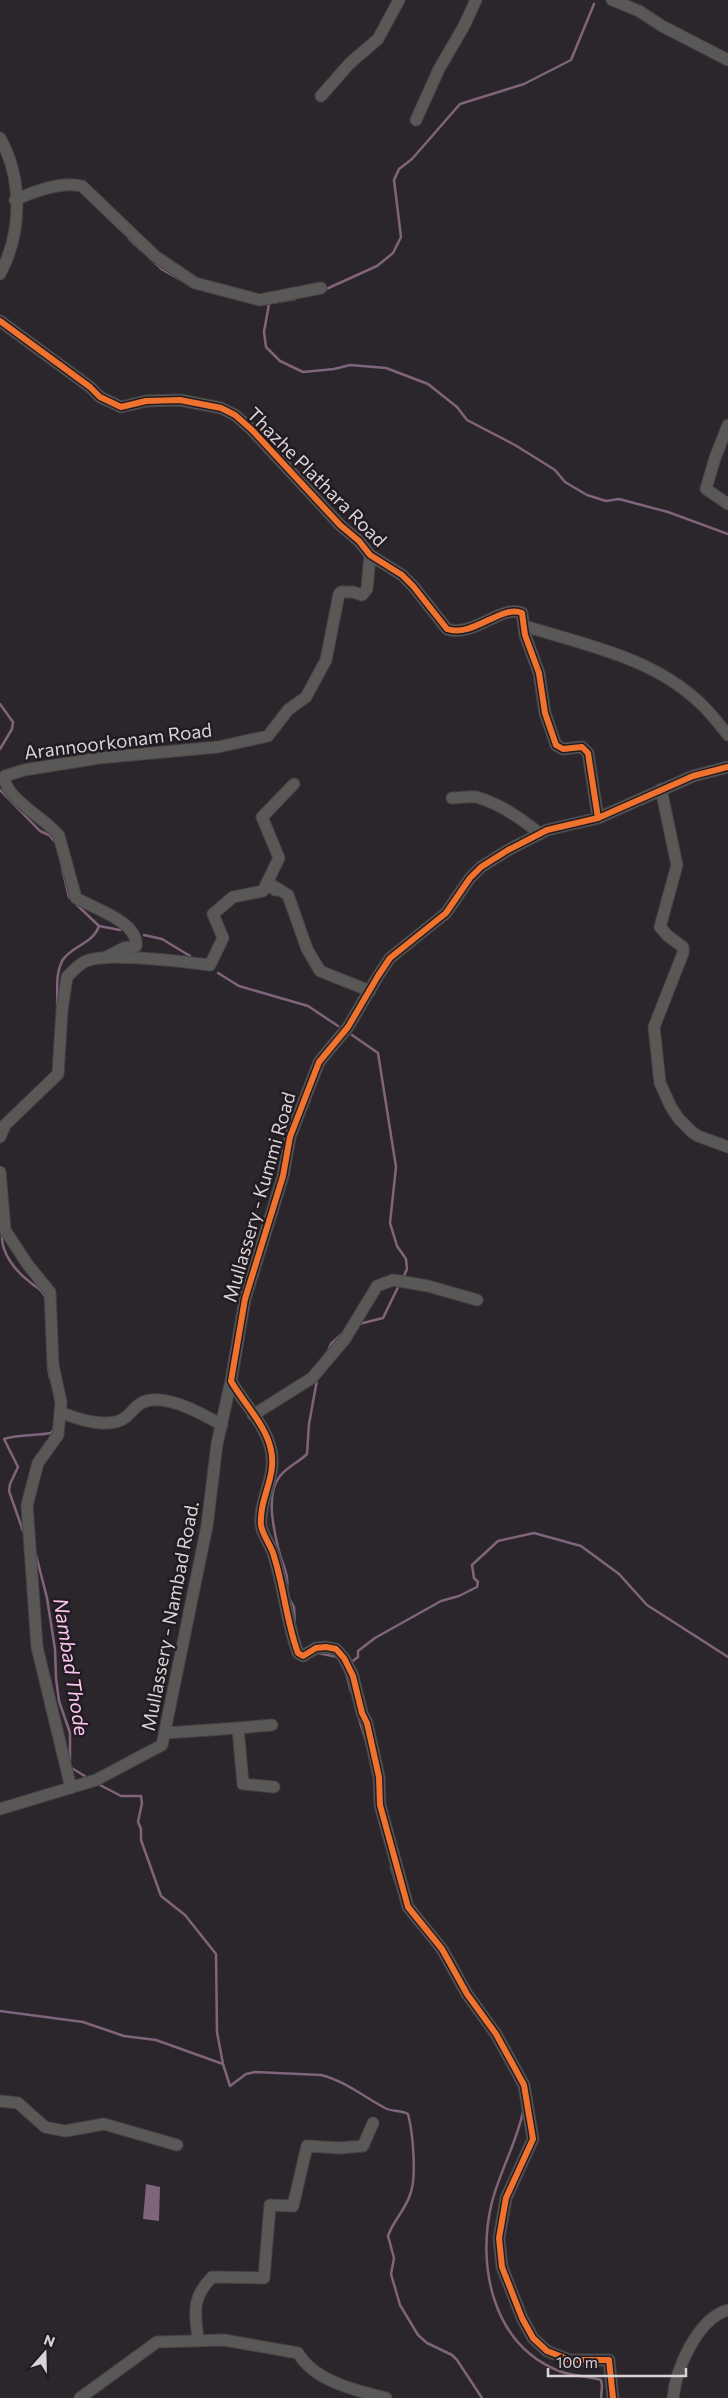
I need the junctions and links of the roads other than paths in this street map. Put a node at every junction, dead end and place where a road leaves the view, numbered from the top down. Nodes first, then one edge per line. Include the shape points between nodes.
1 (386, 0) edge
2 (392, 0) edge
3 (399, 0) edge
4 (476, 0) edge
5 (612, 0) edge
6 (728, 60) edge
7 (321, 96) dead end
8 (416, 120) dead end
9 (0, 138) edge
10 (15, 200) junction
11 (0, 274) edge
12 (321, 288) dead end
13 (0, 321) edge
14 (728, 425) edge
15 (728, 504) edge
16 (370, 555) junction
17 (525, 626) junction
18 (728, 735) edge
19 (728, 767) edge
20 (294, 784) dead end
21 (660, 789) junction
22 (452, 798) dead end
23 (598, 818) junction
24 (540, 834) junction
25 (271, 886) junction
26 (104, 958) junction
27 (370, 991) junction
28 (0, 1137) edge
29 (728, 1147) edge
30 (0, 1172) edge
31 (2, 1216) edge
32 (477, 1300) dead end
33 (231, 1381) junction
34 (60, 1412) junction
35 (253, 1414) junction
36 (222, 1425) junction
37 (272, 1725) dead end
38 (238, 1728) junction
39 (165, 1733) junction
40 (274, 1787) dead end
41 (71, 1788) junction
42 (0, 1809) edge
43 (0, 2101) edge
44 (373, 2123) dead end
45 (176, 2145) dead end
46 (728, 2310) edge
47 (198, 2340) junction
48 (80, 2398) edge
49 (386, 2398) edge
50 (613, 2398) edge
51 (673, 2398) edge

1 - 2 street
3 - 7 street via 378,39 350,63
4 - 8 street
5 - 6 street via 639,11
9 - 10 street via 13,167
10 - 11 street via 16,228
10 - 12 street via 64,184 82,186 155,256 195,283 260,300
13 - 16 street, Thazhe Plathara Road via 100,397 121,407 146,401 180,400 221,408 235,415
14 - 15 street via 706,489
16 - 17 street, Thazhe Plathara Road via 408,581 447,629 473,628 518,611 522,613
16 - 26 street, Arannoorkonam Road via 367,589 362,595 353,592 339,594 326,660 306,697 288,710 268,736 218,747 99,758 5,776 12,793 59,836 76,898 114,915 135,936 136,946
17 - 18 street via 640,663 700,702
17 - 23 street via 526,641 539,674 545,713 556,745 563,749 582,748 588,754
19 - 21 street, Mullassery - Kummi Road
20 - 25 street via 262,817 279,858
21 - 23 street, Mullassery - Kummi Road
21 - 29 street via 677,865 660,926 683,947 654,1027 660,1083 679,1119 692,1132
22 - 24 street via 474,797 493,804 521,818
23 - 24 street, Mullassery - Kummi Road
24 - 27 street, Mullassery - Kummi Road via 481,867 446,913 390,958
25 - 26 street, Arannoorkonam Road via 263,891 233,897 213,914 223,938 210,965
25 - 27 street via 288,894 308,949 320,971
26 - 28 street, Arannoorkonam Road via 84,962 67,977 58,1074 5,1125
27 - 33 street, Mullassery - Kummi Road via 348,1027 319,1062 290,1137 283,1176 245,1299
30 - 31 street
31 - 34 street via 5,1230 50,1292 53,1365
32 - 35 street via 393,1280 377,1286 345,1339 312,1378
33 - 35 street
33 - 36 street, Mullassery - Nambad Road.
34 - 36 street via 74,1418 113,1424 125,1418 140,1403 153,1400 188,1408
34 - 41 street via 58,1435 38,1463 27,1505 37,1647
35 - 50 street via 271,1449 272,1460 271,1482 262,1503 261,1527 272,1552 298,1653 303,1656 326,1647 339,1651 352,1676 375,1756 380,1805 408,1907 442,1949 524,2085 533,2139 511,2184 501,2215 499,2238 507,2283 533,2338 547,2351 570,2360 609,2360
36 - 39 street, Mullassery - Nambad Road. via 208,1526
37 - 38 street
38 - 39 street
38 - 40 street via 243,1784
39 - 41 street, Mullassery - Nambad Road. via 162,1745 96,1780
41 - 42 street, Mullassery - Nambad Road.
43 - 45 street via 18,2103 45,2127 65,2131 104,2124
44 - 47 street via 363,2146 307,2146 293,2206 270,2206 264,2278 212,2277 197,2296
46 - 51 street via 704,2326 688,2350 675,2380
47 - 48 street via 157,2342
47 - 49 street via 224,2340 298,2353 303,2362 326,2378

